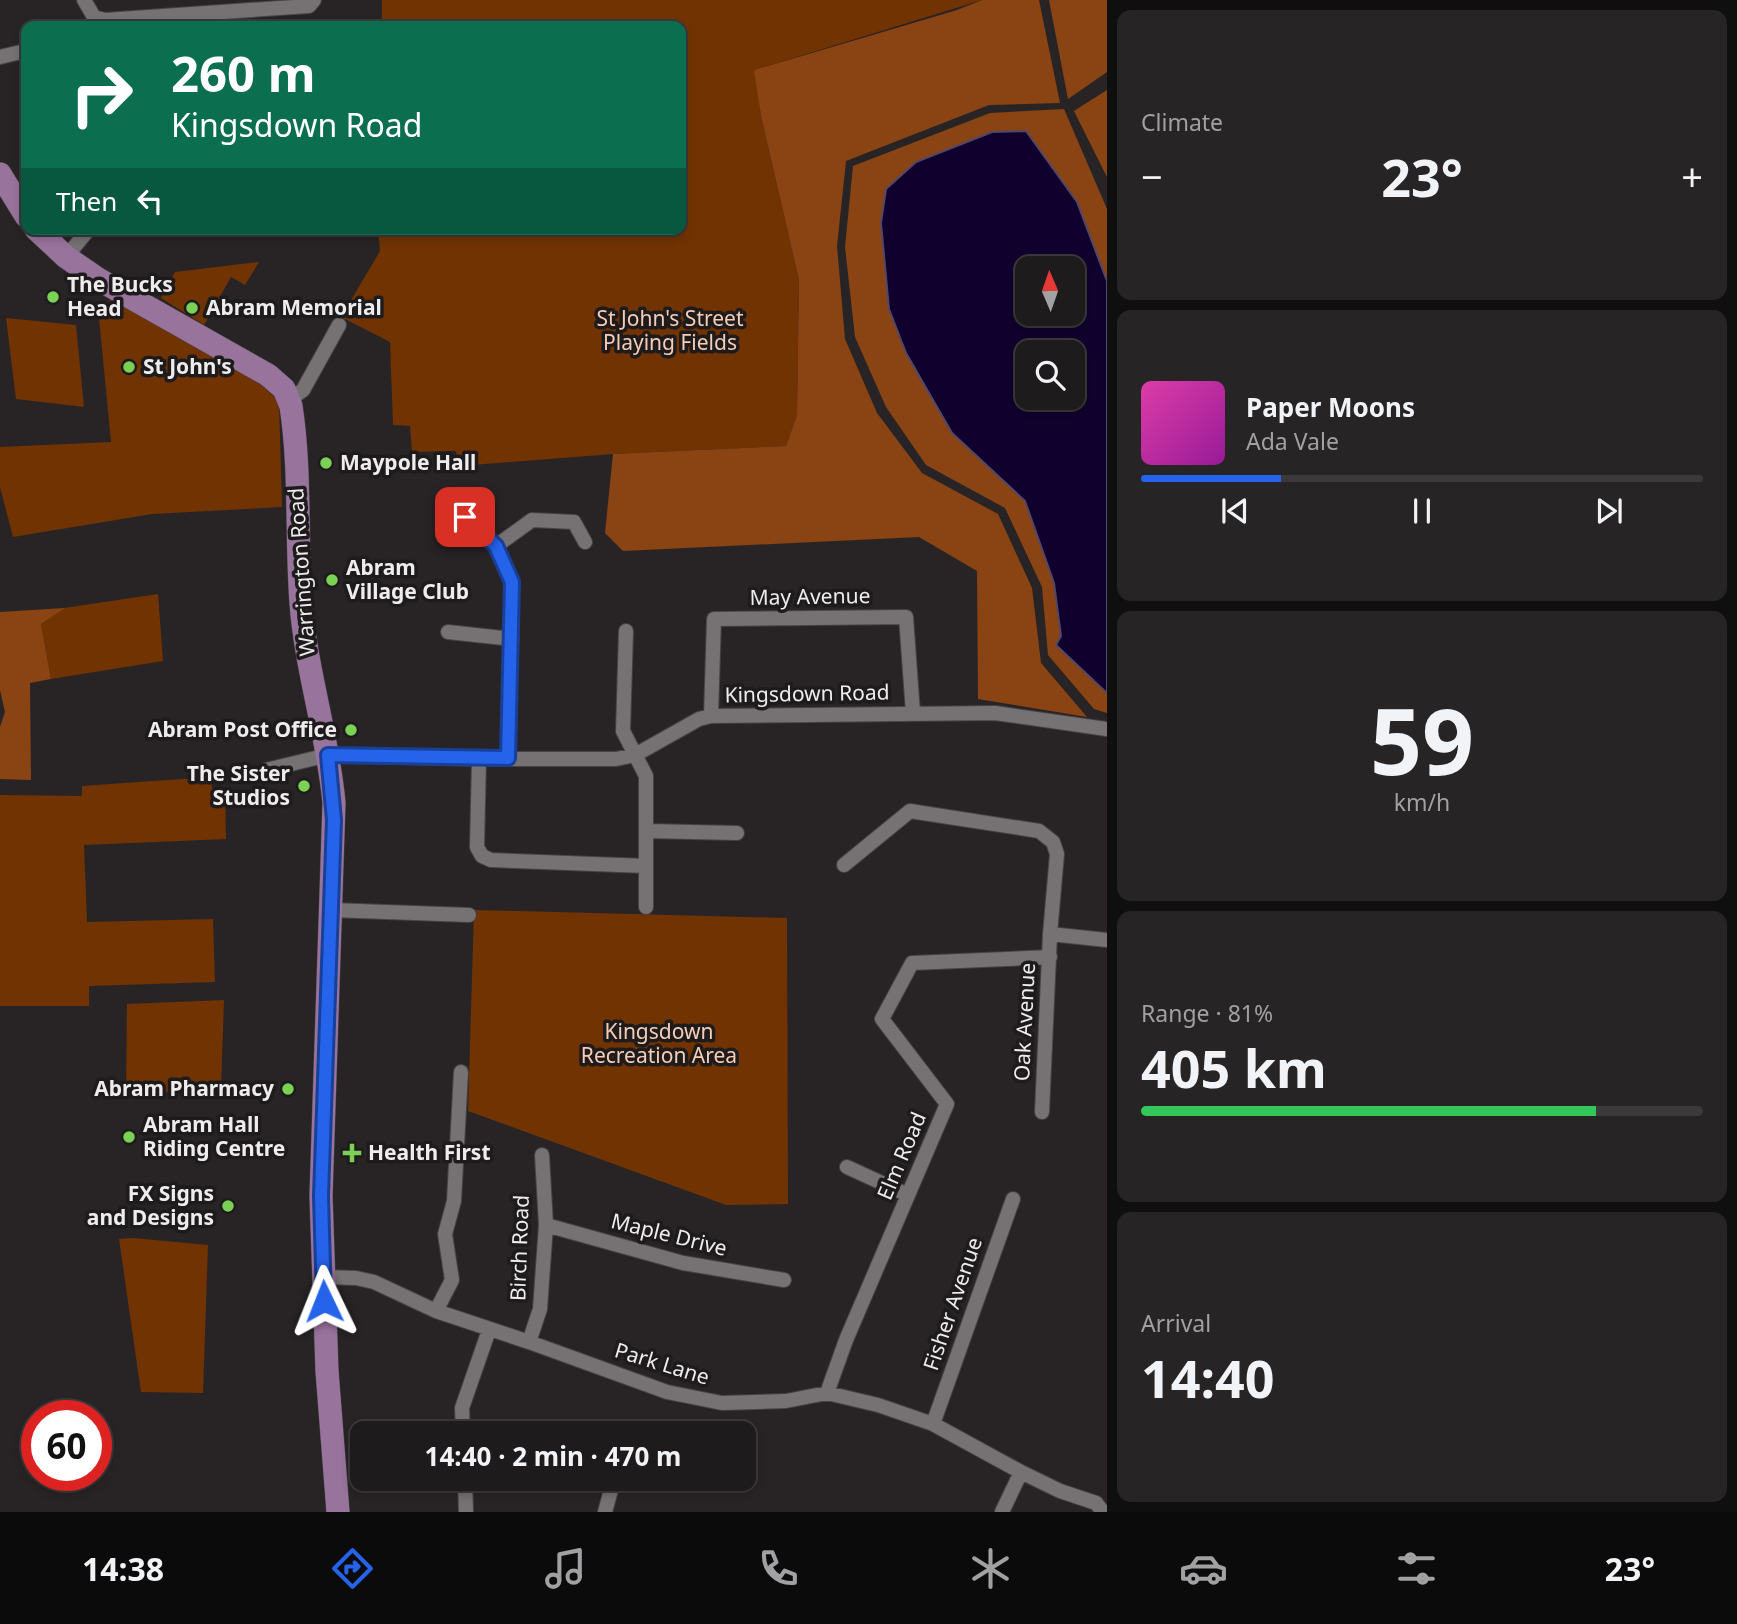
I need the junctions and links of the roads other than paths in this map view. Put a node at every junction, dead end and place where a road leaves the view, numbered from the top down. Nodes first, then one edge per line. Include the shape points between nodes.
1 (84, 0) edge
2 (314, 0) edge
3 (202, 6) edge
4 (166, 20) edge
5 (21, 52) edge
6 (0, 57) edge
7 (0, 174) edge
8 (21, 208) edge
9 (42, 235) edge
10 (84, 235) edge
11 (66, 257) junction
12 (339, 325) dead end
13 (289, 400) junction
14 (465, 517) dead end
15 (584, 542) dead end
16 (496, 546) junction
17 (625, 631) dead end
18 (448, 632) dead end
19 (512, 639) junction
20 (913, 713) junction
21 (711, 716) junction
22 (1107, 729) edge
23 (328, 755) junction
24 (635, 755) junction
25 (508, 758) junction
26 (479, 759) junction
27 (266, 770) dead end
28 (647, 831) junction
29 (737, 833) dead end
30 (844, 865) dead end
31 (646, 866) junction
32 (646, 907) dead end
33 (331, 910) junction
34 (469, 915) dead end
35 (1050, 934) junction
36 (1107, 940) edge
37 (1050, 957) junction
38 (461, 1072) dead end
39 (1042, 1112) dead end
40 (542, 1155) dead end
41 (847, 1167) dead end
42 (908, 1195) junction
43 (1013, 1199) dead end
44 (546, 1224) junction
45 (323, 1277) junction
46 (784, 1280) dead end
47 (436, 1311) junction
48 (489, 1330) junction
49 (529, 1342) junction
50 (827, 1393) junction
51 (463, 1421) edge
52 (933, 1424) junction
53 (1021, 1472) junction
54 (465, 1491) edge
55 (611, 1491) edge
56 (1102, 1506) edge
57 (338, 1512) edge
58 (466, 1512) edge
59 (605, 1512) edge
60 (1002, 1512) edge

1 - 4 street via 94,18
2 - 3 street via 309,5
3 - 4 street
5 - 6 street
7 - 8 main road
9 - 11 main road
10 - 11 street
11 - 13 main road via 268,375
12 - 13 street via 303,390
13 - 23 main road, Warrington Road via 300,604
14 - 16 street
15 - 16 street via 574,522 532,520
16 - 19 street via 512,582
17 - 24 street via 623,731
18 - 19 street
19 - 25 street
20 - 21 street, Kingsdown Road
20 - 21 street, May Avenue via 906,617 714,619
20 - 22 street, Kingsdown Road via 995,713
21 - 24 street, Kingsdown Road
23 - 26 street, Kingsdown Road
23 - 27 street, Kingsdown Road
23 - 33 main road, Warrington Road via 334,820
24 - 25 street, Kingsdown Road via 616,759
24 - 28 street via 646,776
25 - 26 street, Kingsdown Road
26 - 31 street via 477,847 481,856
28 - 29 street
28 - 31 street
30 - 35 street, Oak Avenue via 910,811 1039,831 1053,842 1057,854
31 - 32 street
33 - 34 street
33 - 45 main road, Warrington Road
35 - 36 street, Oak Avenue
35 - 37 street, Oak Avenue
37 - 39 street, Oak Avenue
37 - 42 street, Elm Road via 912,963 881,1019 947,1104
38 - 47 street via 454,1201 445,1234 452,1280
40 - 44 street, Birch Road
41 - 42 street
42 - 50 street, Elm Road
43 - 52 street, Fisher Avenue
44 - 46 street, Maple Drive via 682,1263
44 - 49 street, Birch Road via 540,1309
45 - 47 street, Park Lane via 374,1282
45 - 57 main road, Warrington Road
47 - 48 street, Park Lane
48 - 49 street, Park Lane
48 - 51 street via 462,1408
49 - 50 street, Park Lane via 667,1392 722,1403 786,1401
50 - 52 street, Park Lane
52 - 53 street, Park Lane
53 - 56 street, Park Lane
53 - 60 street
54 - 58 street
55 - 59 street

